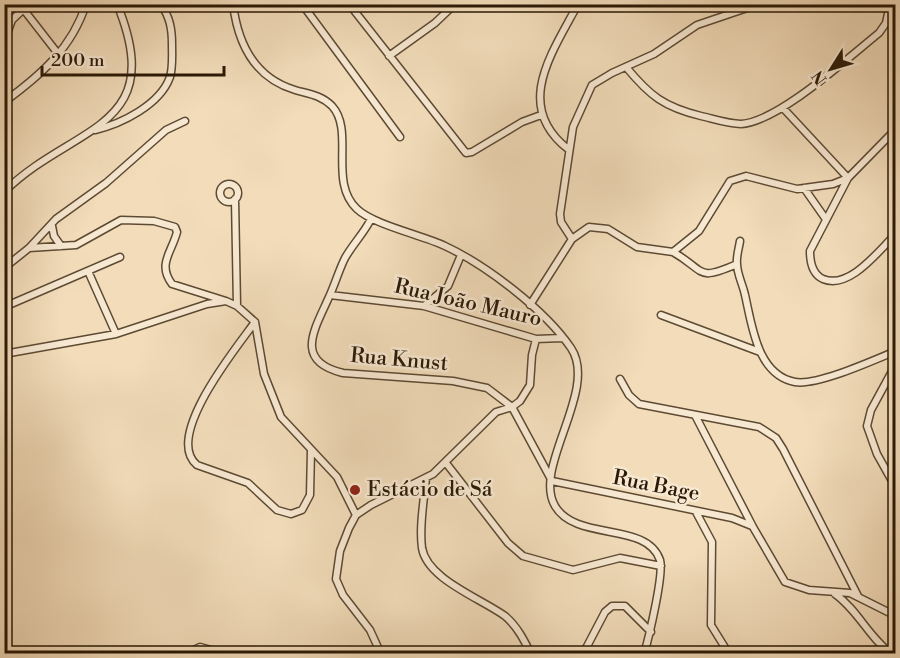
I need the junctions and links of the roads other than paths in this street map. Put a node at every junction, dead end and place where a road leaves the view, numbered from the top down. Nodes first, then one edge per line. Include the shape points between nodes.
1 (86, 4) edge
2 (117, 4) edge
3 (161, 4) edge
4 (228, 4) edge
5 (233, 4) edge
6 (302, 4) edge
7 (349, 4) edge
8 (455, 4) edge
9 (578, 4) edge
10 (759, 4) edge
11 (890, 4) edge
12 (27, 7) edge
13 (234, 15) junction
14 (4, 42) edge
15 (59, 55) junction
16 (389, 56) junction
17 (626, 67) junction
18 (4, 102) edge
19 (783, 108) junction
20 (541, 115) junction
21 (185, 121) dead end
22 (896, 129) edge
23 (94, 130) junction
24 (399, 137) dead end
25 (568, 149) junction
26 (848, 178) junction
27 (804, 189) junction
28 (4, 192) edge
29 (235, 200) dead end
30 (825, 218) junction
31 (371, 219) junction
32 (52, 226) junction
33 (896, 234) edge
34 (572, 239) junction
35 (740, 241) dead end
36 (63, 246) junction
37 (29, 248) junction
38 (674, 252) junction
39 (461, 255) junction
40 (120, 257) dead end
41 (736, 264) junction
42 (4, 267) edge
43 (88, 271) junction
44 (330, 295) junction
45 (226, 301) junction
46 (530, 304) junction
47 (237, 306) junction
48 (424, 306) junction
49 (4, 307) edge
50 (661, 315) dead end
51 (255, 322) junction
52 (116, 334) junction
53 (562, 338) junction
54 (536, 339) junction
55 (896, 351) edge
56 (760, 352) junction
57 (4, 354) edge
58 (896, 364) edge
59 (621, 379) dead end
60 (512, 407) junction
61 (696, 417) junction
62 (311, 450) junction
63 (446, 464) junction
64 (426, 478) junction
65 (552, 481) junction
66 (896, 488) edge
67 (696, 512) junction
68 (356, 515) junction
69 (753, 526) junction
70 (661, 566) junction
71 (835, 593) junction
72 (858, 596) junction
73 (896, 616) edge
74 (651, 632) junction
75 (186, 654) edge
76 (226, 654) edge
77 (381, 654) edge
78 (531, 654) edge
79 (583, 654) edge
80 (644, 654) edge
81 (729, 654) edge
82 (892, 654) edge

1 - 15 street via 80,22
2 - 23 street via 129,42 131,87 116,110
3 - 23 street via 172,30 168,81 132,115
4 - 13 street
5 - 13 street
6 - 24 street
7 - 16 street
8 - 16 street
9 - 20 street via 550,58 540,88
10 - 17 street via 697,25 654,54
11 - 19 street via 879,33
12 - 14 street via 12,20
12 - 15 street
13 - 31 street via 249,56 261,73 273,82 314,94 333,108 340,127 346,193 359,211
15 - 18 street
16 - 20 street via 464,151 472,152
17 - 19 street via 658,101 679,111 743,124
17 - 25 street via 597,81 588,90
19 - 26 street
20 - 25 street via 554,138
21 - 32 street via 166,130
22 - 26 street
23 - 28 street via 23,174
25 - 34 street via 560,214
26 - 27 street
26 - 30 street
27 - 30 street
27 - 38 street via 786,188 754,177 737,178 724,188 699,231
29 - 47 street
30 - 33 street via 810,251 810,261 818,276 831,281 855,272
31 - 39 street
31 - 44 street, Rua Knust via 344,260
32 - 36 street via 54,236
32 - 37 street
34 - 38 street via 584,230 601,226 637,247
34 - 46 street
35 - 41 street
36 - 37 street
36 - 45 street via 76,245 121,220 172,225 177,235 165,261 167,277 181,288
37 - 42 street
38 - 41 street via 704,274
39 - 46 street
39 - 48 street via 447,286
40 - 43 street
41 - 56 street
43 - 49 street
43 - 52 street
44 - 48 street, Rua João Mauro
44 - 60 street, Rua Knust via 312,333 311,348 322,366 343,373 474,384 487,388
45 - 47 street
45 - 52 street
46 - 53 street
47 - 51 street
48 - 54 street, Rua João Mauro
50 - 56 street
51 - 62 street via 264,374 273,399 281,417
51 - 62 street via 193,418 189,432 191,458 197,465 248,483 277,510 291,514 302,510 310,495
52 - 57 street
53 - 54 street, Rua João Mauro
53 - 65 street via 577,360 578,378
54 - 60 street via 530,385
55 - 56 street via 858,367 799,383 785,379
58 - 66 street via 871,410 867,426
59 - 61 street via 639,404
60 - 63 street via 496,412
60 - 65 street, Rua Knust
61 - 69 street
61 - 72 street via 759,427 776,438
62 - 68 street via 337,477
63 - 64 street
63 - 70 street via 508,543 523,556 573,570 620,558
64 - 68 street
64 - 78 street via 421,534 422,550 430,567 506,617 519,630
65 - 67 street, Rua Bage
65 - 70 street via 553,503 569,520 645,543 657,553
67 - 69 street, Rua Bage
67 - 81 street via 712,542 711,625
68 - 77 street via 340,551 336,579
69 - 71 street via 785,582
70 - 74 street
71 - 72 street
71 - 82 street
72 - 73 street
74 - 79 street via 625,606 612,606
74 - 80 street
75 - 76 street via 200,647

